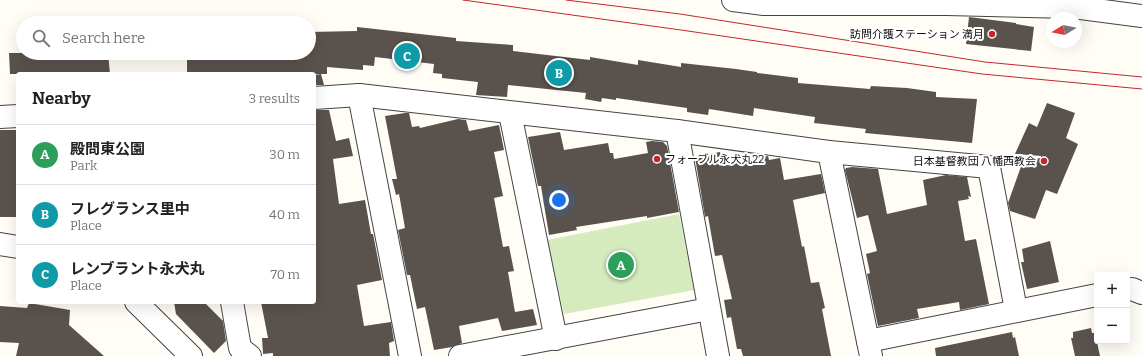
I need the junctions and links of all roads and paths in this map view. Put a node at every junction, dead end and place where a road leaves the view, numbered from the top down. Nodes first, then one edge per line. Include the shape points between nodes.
1 (733, 0) edge
2 (947, 2) edge
3 (1142, 16) edge
4 (359, 95) junction
5 (316, 98) edge
6 (510, 113) junction
7 (16, 116) edge
8 (0, 117) edge
9 (677, 131) junction
10 (830, 152) junction
11 (0, 244) edge
12 (16, 246) edge
13 (1130, 289) edge
14 (1142, 293) edge
15 (1094, 296) edge
16 (138, 304) edge
17 (232, 304) edge
18 (709, 309) junction
19 (1016, 310) junction
20 (556, 339) junction
21 (869, 348) edge
22 (191, 356) edge
23 (250, 356) edge
24 (410, 356) edge
25 (460, 356) edge
26 (718, 356) edge

1 - 2 street via 764,4
2 - 3 street via 1073,7
4 - 5 street
4 - 6 street
4 - 24 street
6 - 9 street
6 - 20 street
7 - 8 street
9 - 10 street
9 - 18 street
10 - 19 street via 989,167
10 - 21 street
11 - 12 street
13 - 14 street
15 - 19 street
16 - 22 street
17 - 23 street via 240,348
18 - 20 street
18 - 26 street
19 - 21 street
20 - 25 street

